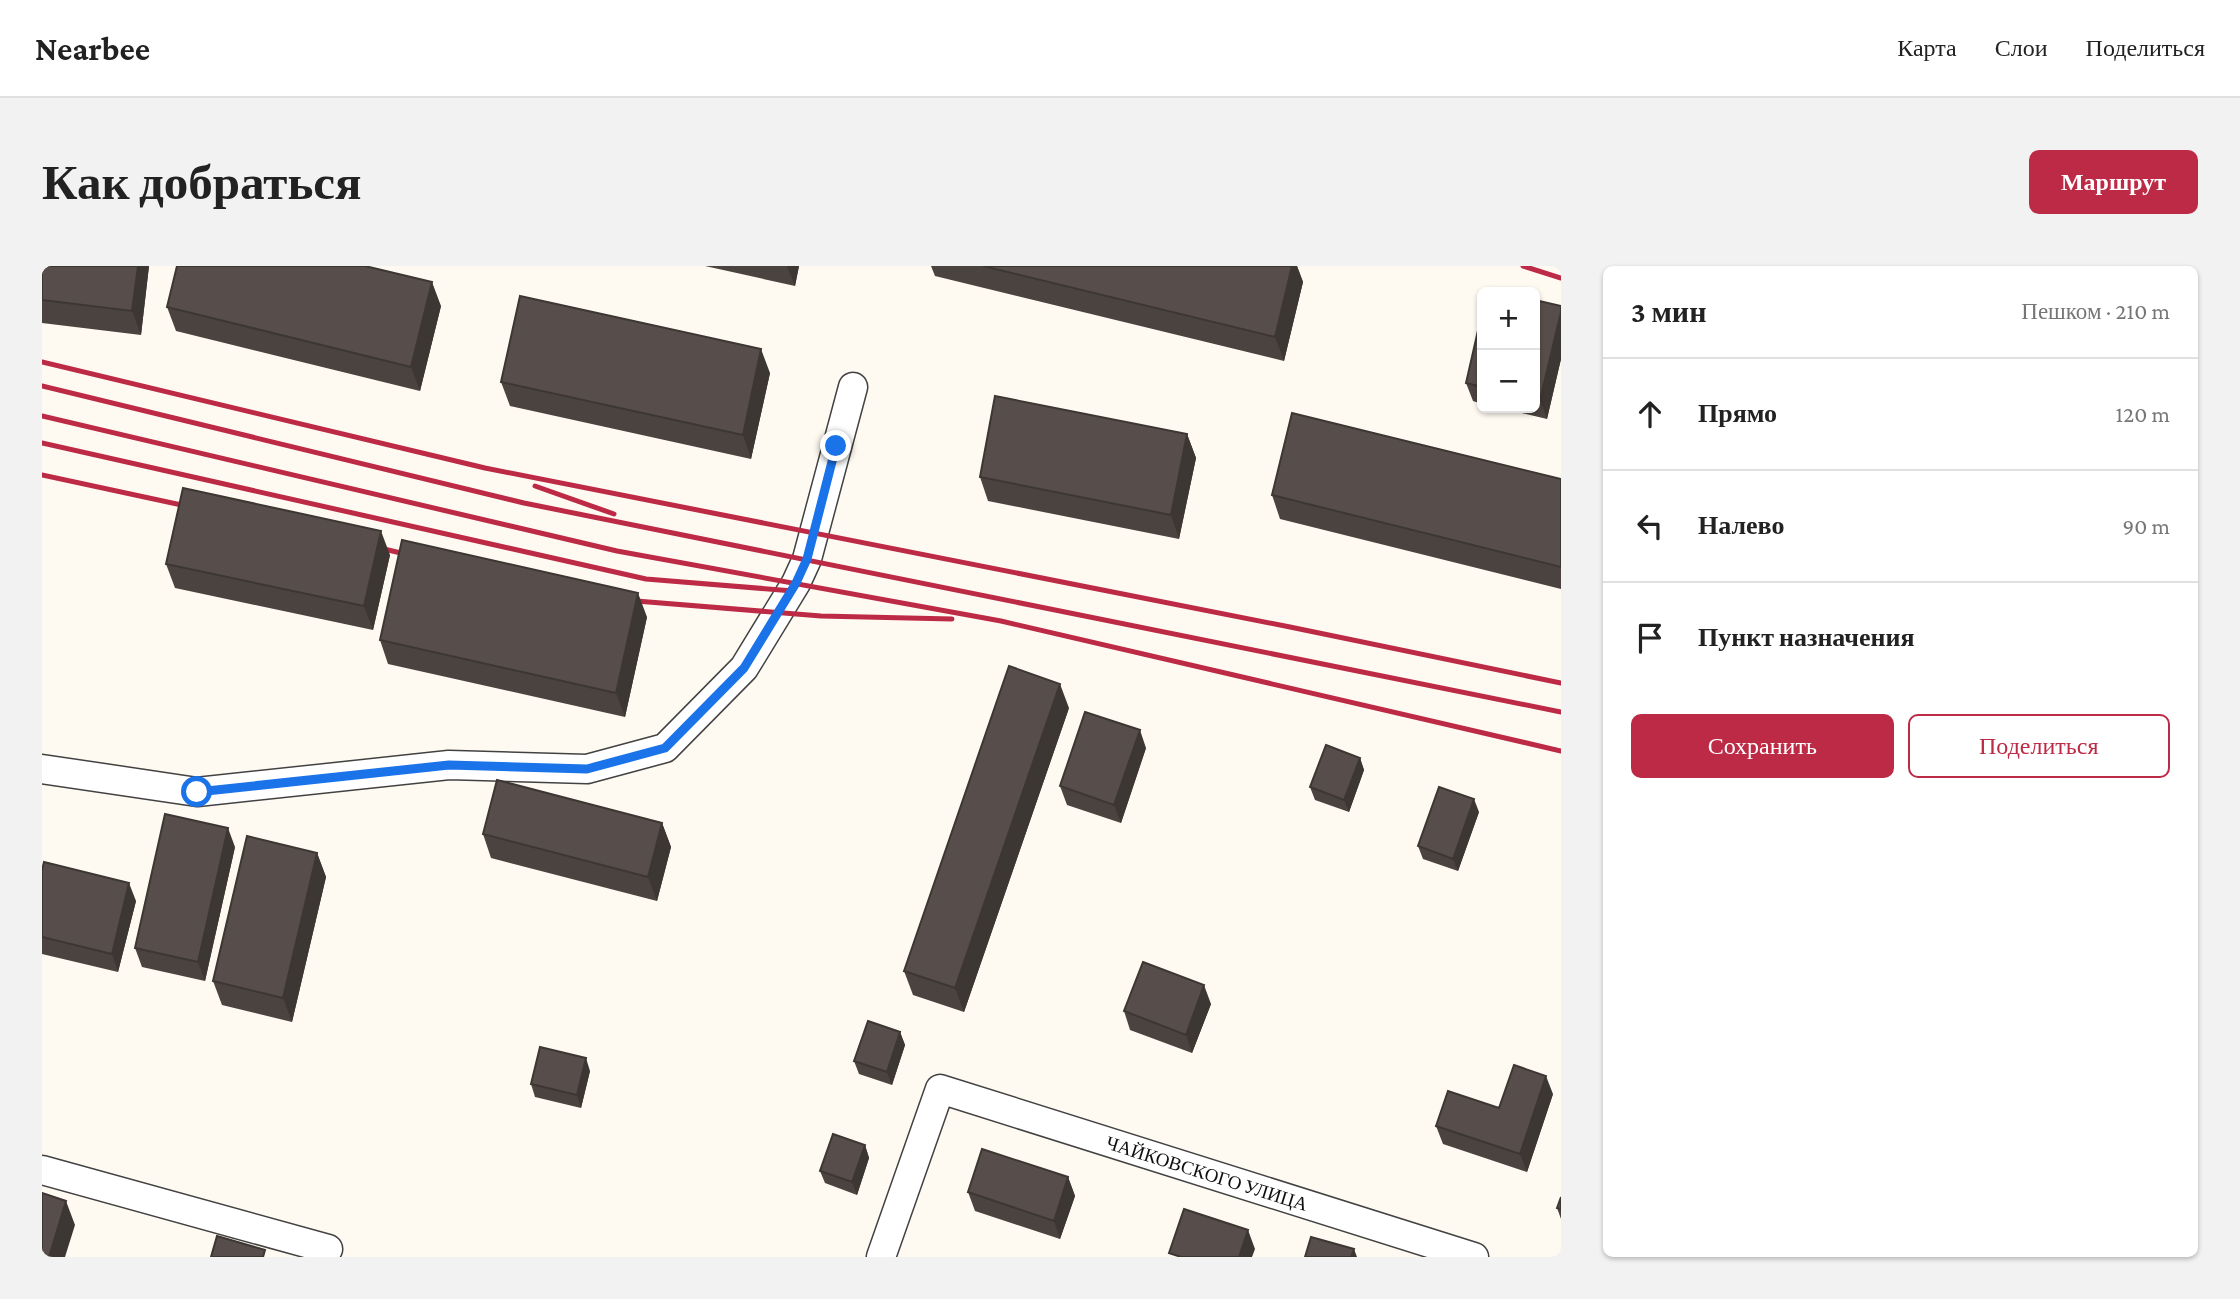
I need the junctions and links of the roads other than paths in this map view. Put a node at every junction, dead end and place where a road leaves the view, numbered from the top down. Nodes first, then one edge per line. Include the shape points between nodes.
1 (853, 387) dead end
2 (42, 769) edge
3 (42, 1170) edge
4 (328, 1249) dead end
5 (881, 1257) edge
6 (1474, 1257) edge

1 - 2 street via 807,559 796,583 744,668 665,748 587,769 449,765 197,792
3 - 4 street
5 - 6 street, ЧАЙКОВСКОГО УЛИЦА via 940,1089

